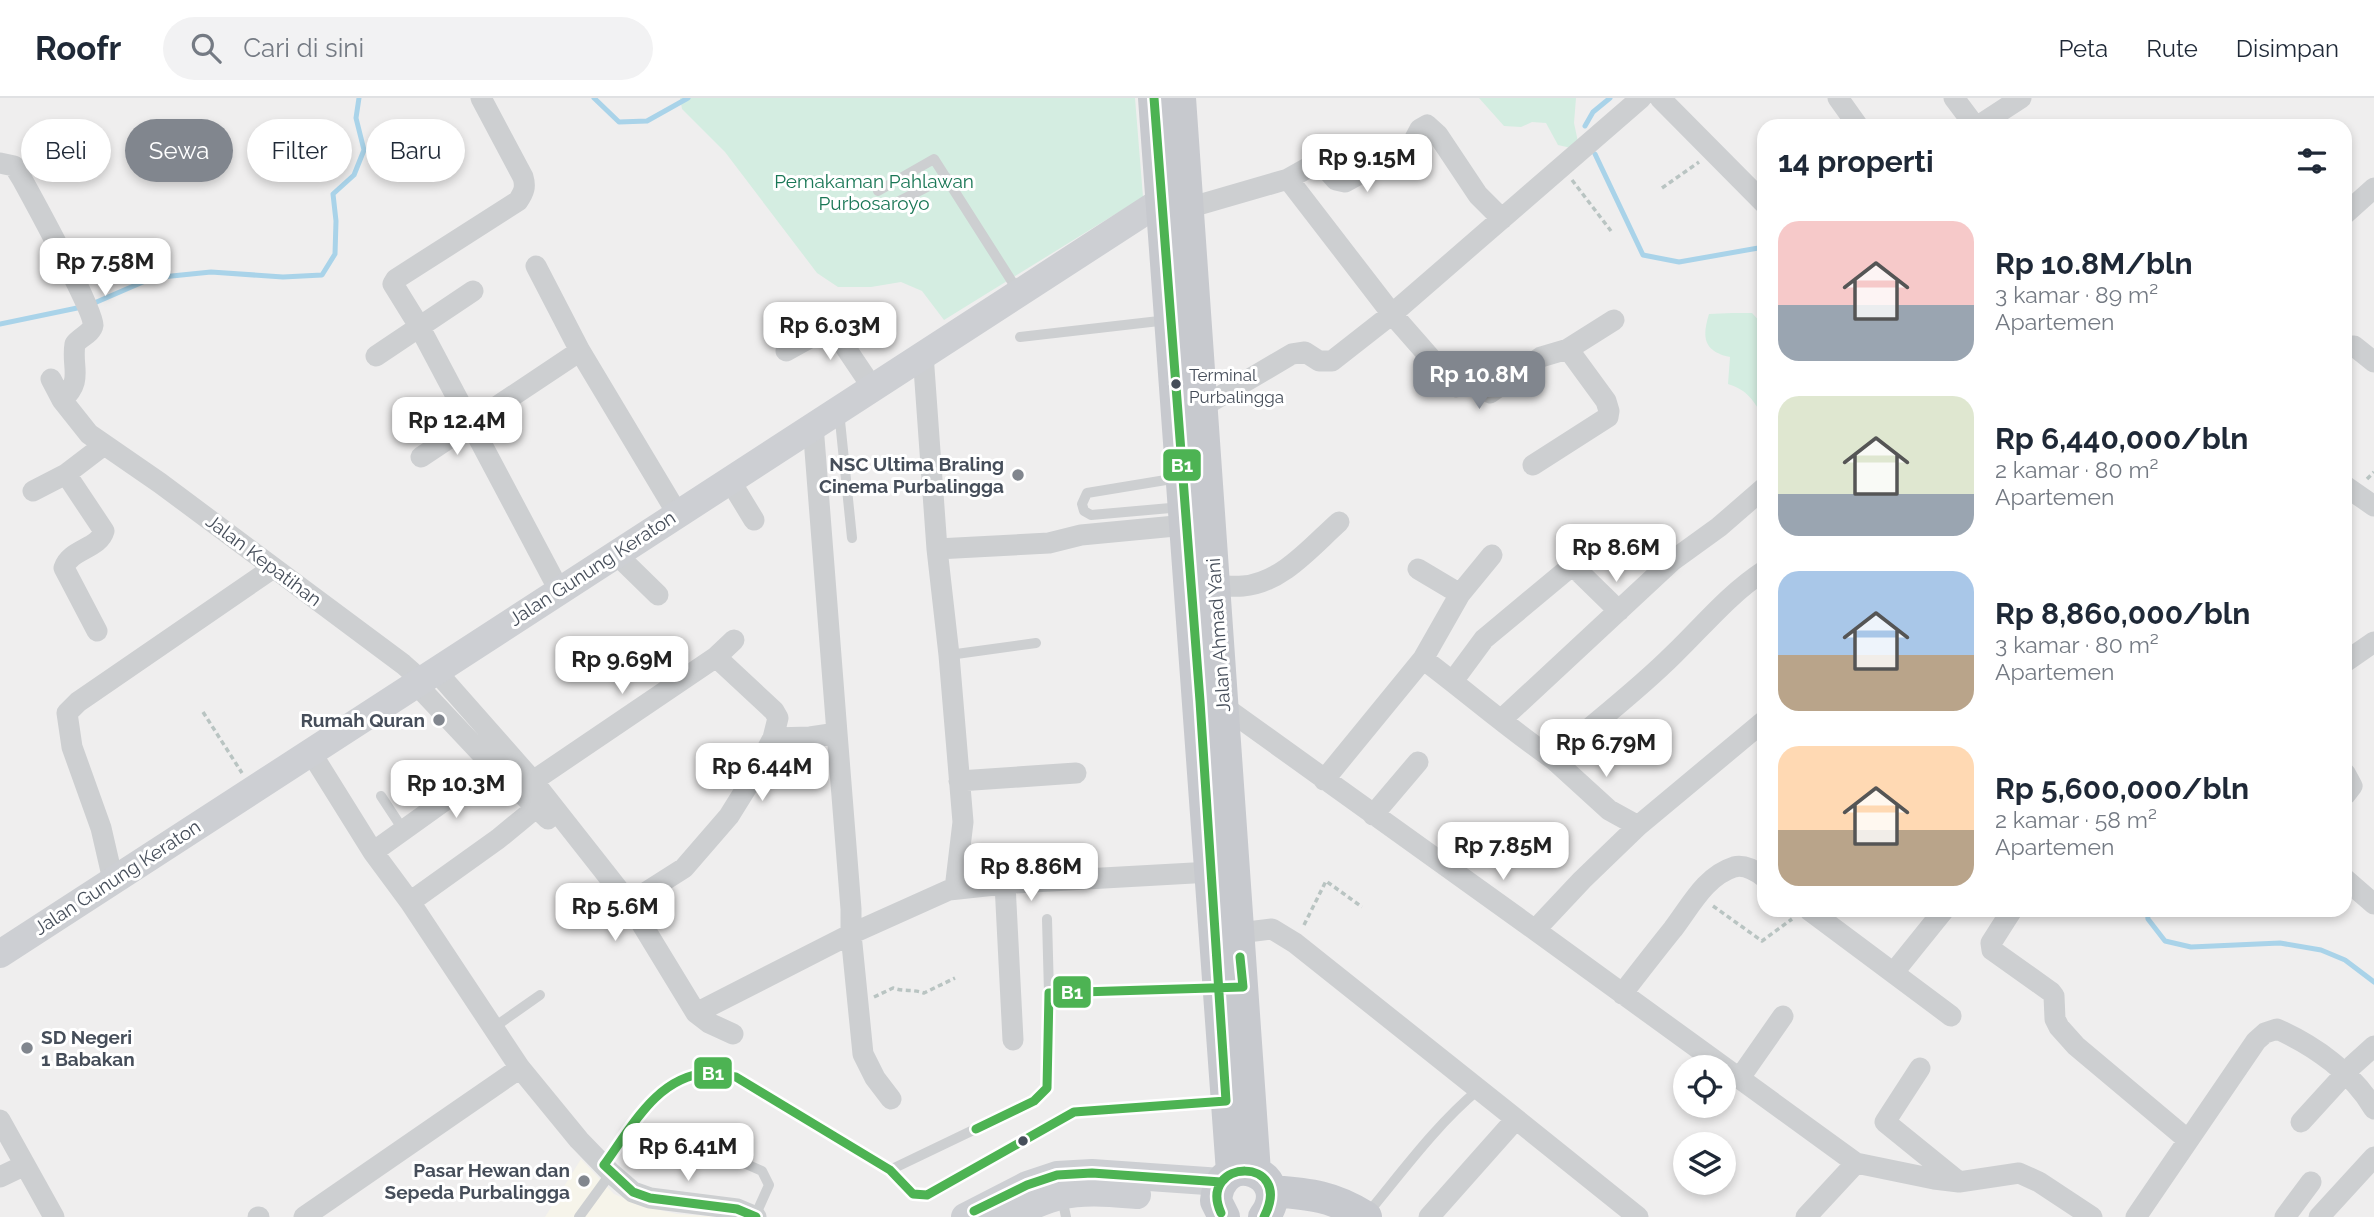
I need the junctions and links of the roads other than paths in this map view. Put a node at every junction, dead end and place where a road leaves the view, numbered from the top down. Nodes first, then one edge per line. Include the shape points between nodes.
1 (481, 98) edge
2 (1154, 98) edge
3 (1180, 98) edge
4 (1642, 98) edge
5 (1660, 98) edge
6 (1838, 98) edge
7 (1954, 98) edge
8 (2021, 98) edge
9 (1853, 119) edge
10 (1971, 119) edge
11 (1988, 119) edge
12 (0, 163) edge
13 (946, 177) junction
14 (1288, 179) junction
15 (2374, 188) edge
16 (877, 191) dead end
17 (1757, 196) edge
18 (1179, 197) junction
19 (892, 205) dead end
20 (2352, 208) edge
21 (1502, 219) junction
22 (536, 266) dead end
23 (472, 291) dead end
24 (1019, 292) junction
25 (1392, 314) junction
26 (1170, 319) junction
27 (1614, 320) dead end
28 (419, 326) junction
29 (1020, 337) dead end
30 (2352, 346) edge
31 (1568, 349) junction
32 (580, 351) junction
33 (786, 351) dead end
34 (923, 354) junction
35 (376, 356) dead end
36 (2374, 362) edge
37 (51, 379) dead end
38 (872, 387) junction
39 (66, 396) junction
40 (1202, 407) junction
41 (838, 409) junction
42 (470, 423) junction
43 (813, 425) junction
44 (104, 445) junction
45 (421, 457) dead end
46 (1533, 465) dead end
47 (66, 474) junction
48 (729, 479) junction
49 (33, 491) dead end
50 (2352, 491) edge
51 (1757, 494) edge
52 (1193, 497) junction
53 (2374, 506) edge
54 (677, 513) junction
55 (754, 520) dead end
56 (1339, 522) dead end
57 (852, 538) dead end
58 (937, 549) junction
59 (615, 553) junction
60 (1492, 555) dead end
61 (273, 568) junction
62 (1418, 569) dead end
63 (1757, 576) edge
64 (1214, 585) junction
65 (559, 590) junction
66 (658, 594) dead end
67 (1460, 594) junction
68 (1619, 611) junction
69 (97, 632) dead end
70 (734, 640) dead end
71 (2374, 642) edge
72 (1036, 643) dead end
73 (949, 655) junction
74 (716, 657) junction
75 (2352, 657) edge
76 (1423, 659) junction
77 (426, 676) junction
78 (1453, 681) junction
79 (1211, 703) junction
80 (1502, 719) junction
81 (1757, 727) edge
82 (837, 733) junction
83 (772, 738) junction
84 (310, 751) junction
85 (1553, 760) junction
86 (1418, 762) dead end
87 (493, 766) junction
88 (1076, 773) dead end
89 (1324, 780) junction
90 (959, 781) junction
91 (533, 782) junction
92 (381, 796) dead end
93 (537, 807) junction
94 (1373, 814) junction
95 (1638, 826) junction
96 (404, 831) junction
97 (373, 852) junction
98 (1757, 868) edge
99 (1211, 872) junction
100 (113, 880) junction
101 (1005, 884) junction
102 (2352, 885) edge
103 (955, 889) junction
104 (410, 902) junction
105 (629, 904) junction
106 (2374, 904) edge
107 (1819, 917) edge
108 (1938, 917) edge
109 (2008, 917) edge
110 (1047, 919) dead end
111 (1535, 930) junction
112 (851, 933) junction
113 (1239, 933) junction
114 (0, 954) edge
115 (1894, 972) junction
116 (665, 987) dead end
117 (1231, 988) junction
118 (1049, 993) junction
119 (1622, 994) junction
120 (540, 995) dead end
121 (696, 1013) junction
122 (1783, 1016) dead end
123 (1951, 1016) dead end
124 (493, 1028) junction
125 (733, 1034) dead end
126 (1013, 1040) dead end
127 (2374, 1046) edge
128 (520, 1068) junction
129 (1920, 1068) dead end
130 (2347, 1073) junction
131 (1739, 1079) junction
132 (1478, 1090) junction
133 (891, 1098) dead end
134 (1226, 1101) junction
135 (2374, 1109) edge
136 (0, 1119) edge
137 (1516, 1119) junction
138 (2301, 1122) dead end
139 (2189, 1140) junction
140 (670, 1149) dead end
141 (2374, 1157) edge
142 (1856, 1163) junction
143 (25, 1165) junction
144 (608, 1169) junction
145 (890, 1170) junction
146 (0, 1177) edge
147 (1959, 1182) junction
148 (2311, 1182) dead end
149 (1241, 1193) edge
150 (1061, 1196) edge
151 (1012, 1216) edge
152 (54, 1217) edge
153 (304, 1217) edge
154 (579, 1217) edge
155 (757, 1217) edge
156 (964, 1217) edge
157 (1365, 1217) edge
158 (1429, 1217) edge
159 (1638, 1217) edge
160 (1806, 1217) edge
161 (2092, 1217) edge
162 (2136, 1217) edge
163 (2285, 1217) edge
164 (2319, 1217) edge

1 - 28 street via 525,189 518,201 394,282
2 - 18 main road, Jalan Ahmad Yani
3 - 18 main road, Jalan Ahmad Yani
4 - 21 street
5 - 17 street
6 - 9 street
7 - 10 street
8 - 11 street
12 - 39 street via 16,169 93,323 75,344 77,372
13 - 16 lane via 933,159
13 - 19 lane
13 - 24 lane
14 - 18 street
14 - 21 street via 1322,164 1336,180 1345,181 1411,146 1420,128 1427,125 1478,195
14 - 25 street
15 - 20 street
18 - 24 street, Jalan Gunung Keraton
18 - 26 main road, Jalan Ahmad Yani
18 - 40 main road, Jalan Ahmad Yani
21 - 25 street
22 - 32 street
23 - 28 street
24 - 34 street, Jalan Gunung Keraton
25 - 31 street via 1456,387 1475,376 1489,393 1541,357
25 - 40 street via 1332,361 1319,361 1306,352 1292,354
26 - 29 lane
26 - 52 main road, Jalan Ahmad Yani
27 - 31 street
28 - 35 street
28 - 42 street
30 - 36 street
31 - 46 street via 1606,401 1608,417
32 - 42 street
32 - 54 street
33 - 38 street via 831,326
34 - 38 street, Jalan Gunung Keraton
34 - 58 street
37 - 39 street, Jalan Kepatihan
38 - 41 street, Jalan Gunung Keraton
39 - 44 street, Jalan Kepatihan via 80,426
40 - 52 main road, Jalan Ahmad Yani
41 - 43 street, Jalan Gunung Keraton
41 - 57 lane
42 - 45 street
42 - 65 street
43 - 48 street, Jalan Gunung Keraton
43 - 82 street
44 - 47 street
44 - 61 street, Jalan Kepatihan
47 - 49 street
47 - 69 street via 104,531 100,539 68,559 64,568
48 - 54 street, Jalan Gunung Keraton
48 - 55 street
50 - 53 street
51 - 68 street via 1672,561
52 - 52 lane via 1091,515 1082,504 1087,493
52 - 58 street via 1049,543
52 - 64 main road, Jalan Ahmad Yani
52 - 79 main road, Jalan Ahmad Yani
54 - 59 street, Jalan Gunung Keraton
56 - 64 street via 1270,580 1244,586
58 - 73 street
59 - 65 street, Jalan Gunung Keraton
59 - 66 street
60 - 67 street
61 - 77 street, Jalan Kepatihan
61 - 100 street via 69,709 72,747 101,828
62 - 67 street
63 - 85 street
64 - 79 main road, Jalan Ahmad Yani
65 - 77 street, Jalan Gunung Keraton
67 - 76 street
68 - 78 street via 1577,570 1567,569 1484,639
68 - 80 street
70 - 74 street
71 - 75 street
72 - 73 lane
73 - 90 street
74 - 83 street via 776,715
74 - 91 street
76 - 78 street
76 - 89 street
77 - 84 street, Jalan Gunung Keraton
77 - 87 street
77 - 91 street
78 - 80 street
79 - 89 street
79 - 99 main road, Jalan Ahmad Yani
79 - 113 main road, Jalan Ahmad Yani
80 - 85 street
81 - 95 street
82 - 83 street
82 - 112 street
83 - 105 street via 729,816 684,869
84 - 97 street
84 - 100 street, Jalan Gunung Keraton
85 - 95 street via 1609,810
86 - 94 street
87 - 93 street
87 - 96 street
88 - 90 street
89 - 94 street
90 - 103 street via 963,822
91 - 105 street
92 - 96 lane
93 - 104 street
93 - 116 street via 608,893
94 - 111 street
95 - 111 street
96 - 97 street
97 - 104 street
98 - 119 street via 1739,866 1713,879
99 - 101 street
99 - 117 main road, Jalan Ahmad Yani
100 - 114 street, Jalan Gunung Keraton
101 - 103 street
101 - 126 street
102 - 106 street
103 - 112 street
104 - 124 street
105 - 121 street
107 - 115 street
108 - 115 street
109 - 139 street via 1991,943 1992,950 2051,992 2055,1019 2076,1046
110 - 118 lane
111 - 119 street
112 - 121 street
112 - 133 street via 863,1054
113 - 117 main road, Jalan Ahmad Yani
113 - 132 street via 1272,929 1295,943
115 - 123 street
117 - 118 lane
117 - 134 main road, Jalan Ahmad Yani
117 - 149 main road, Jalan Ahmad Yani
118 - 145 lane via 1047,1088 1034,1101
119 - 131 street
120 - 124 lane
121 - 125 street
122 - 131 street
124 - 128 street
127 - 130 street
128 - 144 street
128 - 153 street
129 - 147 street via 1885,1122
130 - 135 street
130 - 138 street
130 - 139 street via 2294,1037 2277,1029 2265,1033
131 - 142 street
132 - 137 street
132 - 157 lane via 1434,1133
134 - 145 lane via 1074,1112 926,1195 913,1194
134 - 149 main road, Jalan Ahmad Yani
136 - 143 street
137 - 158 street
137 - 159 street
139 - 162 street
140 - 155 lane via 737,1160 762,1171 769,1185
141 - 164 street
142 - 147 street
142 - 160 street
143 - 146 street
143 - 152 street
144 - 145 lane via 649,1102 676,1080 709,1073 736,1077
144 - 154 lane
144 - 155 street via 633,1192 650,1198 737,1209
147 - 161 street via 2019,1173
148 - 163 street
149 - 150 street
149 - 157 main road via 1323,1197
150 - 151 street
150 - 156 street via 1027,1185

